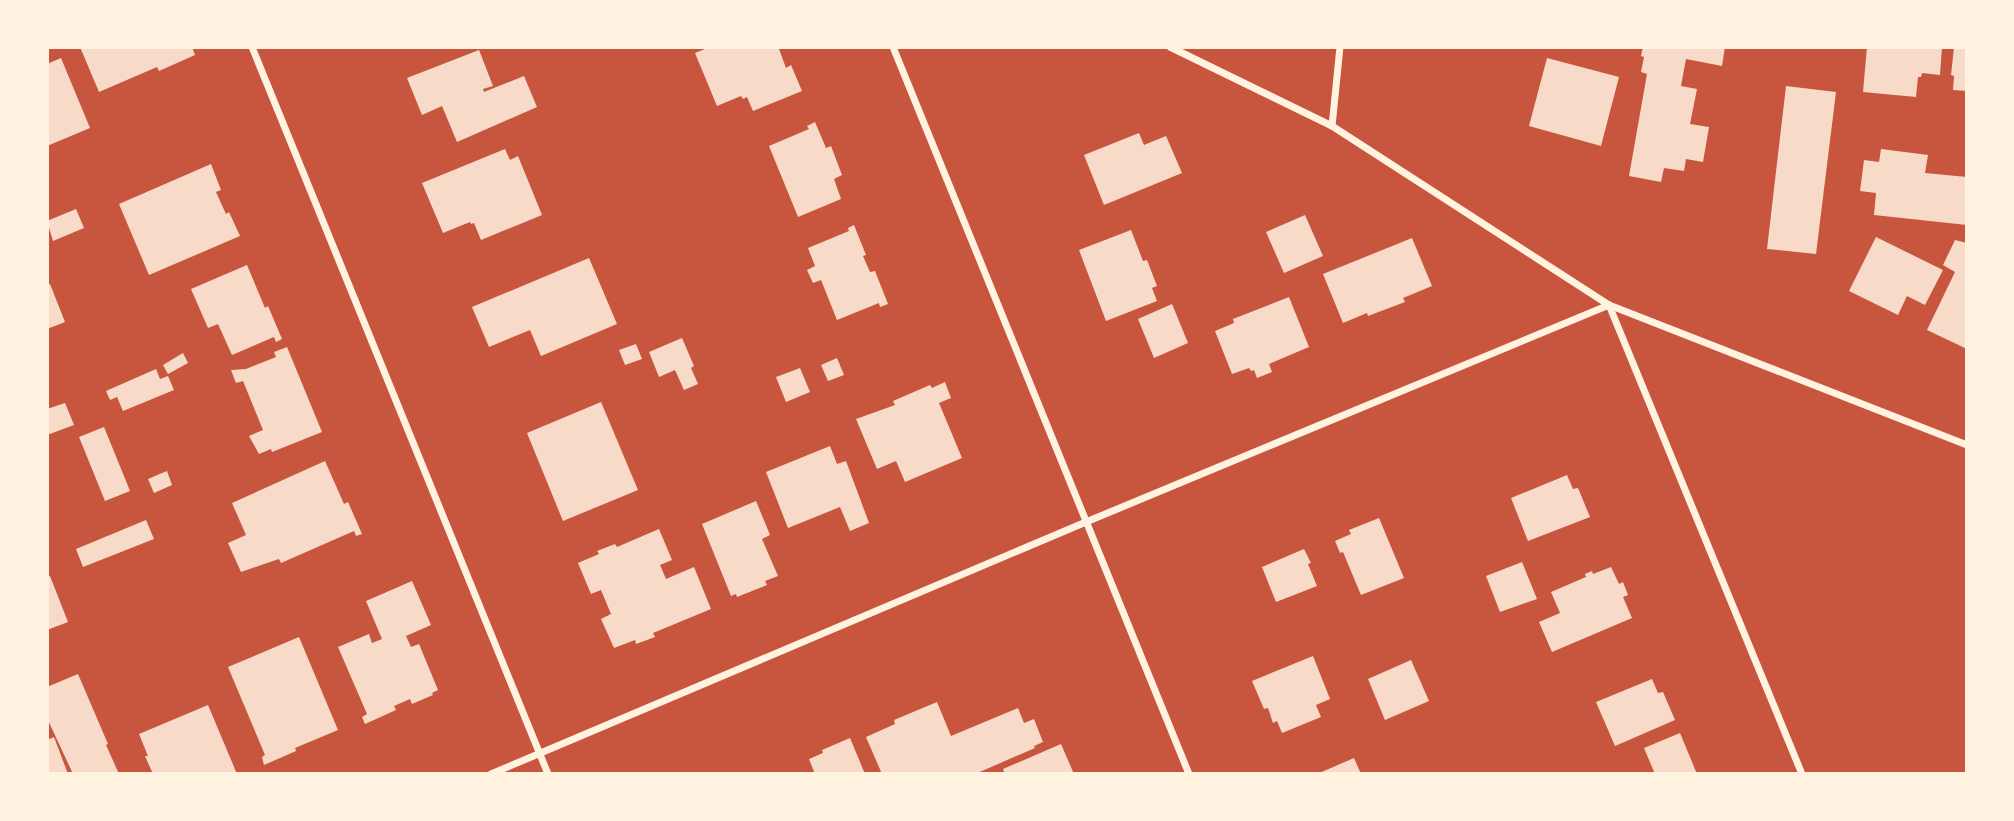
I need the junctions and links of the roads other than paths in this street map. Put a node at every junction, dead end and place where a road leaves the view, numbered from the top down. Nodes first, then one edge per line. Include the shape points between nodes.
1 (252, 47) edge
2 (893, 47) edge
3 (1170, 47) edge
4 (1340, 47) edge
5 (1332, 126) junction
6 (1609, 305) junction
7 (1967, 445) edge
8 (1086, 522) junction
9 (540, 753) junction
10 (491, 774) edge
11 (548, 774) edge
12 (1189, 774) edge
13 (1802, 774) edge

1 - 9 street
2 - 8 street
3 - 5 street
4 - 5 street
5 - 6 street
6 - 7 street
6 - 8 street
6 - 13 street
8 - 9 street
8 - 12 street
9 - 10 street
9 - 11 street

